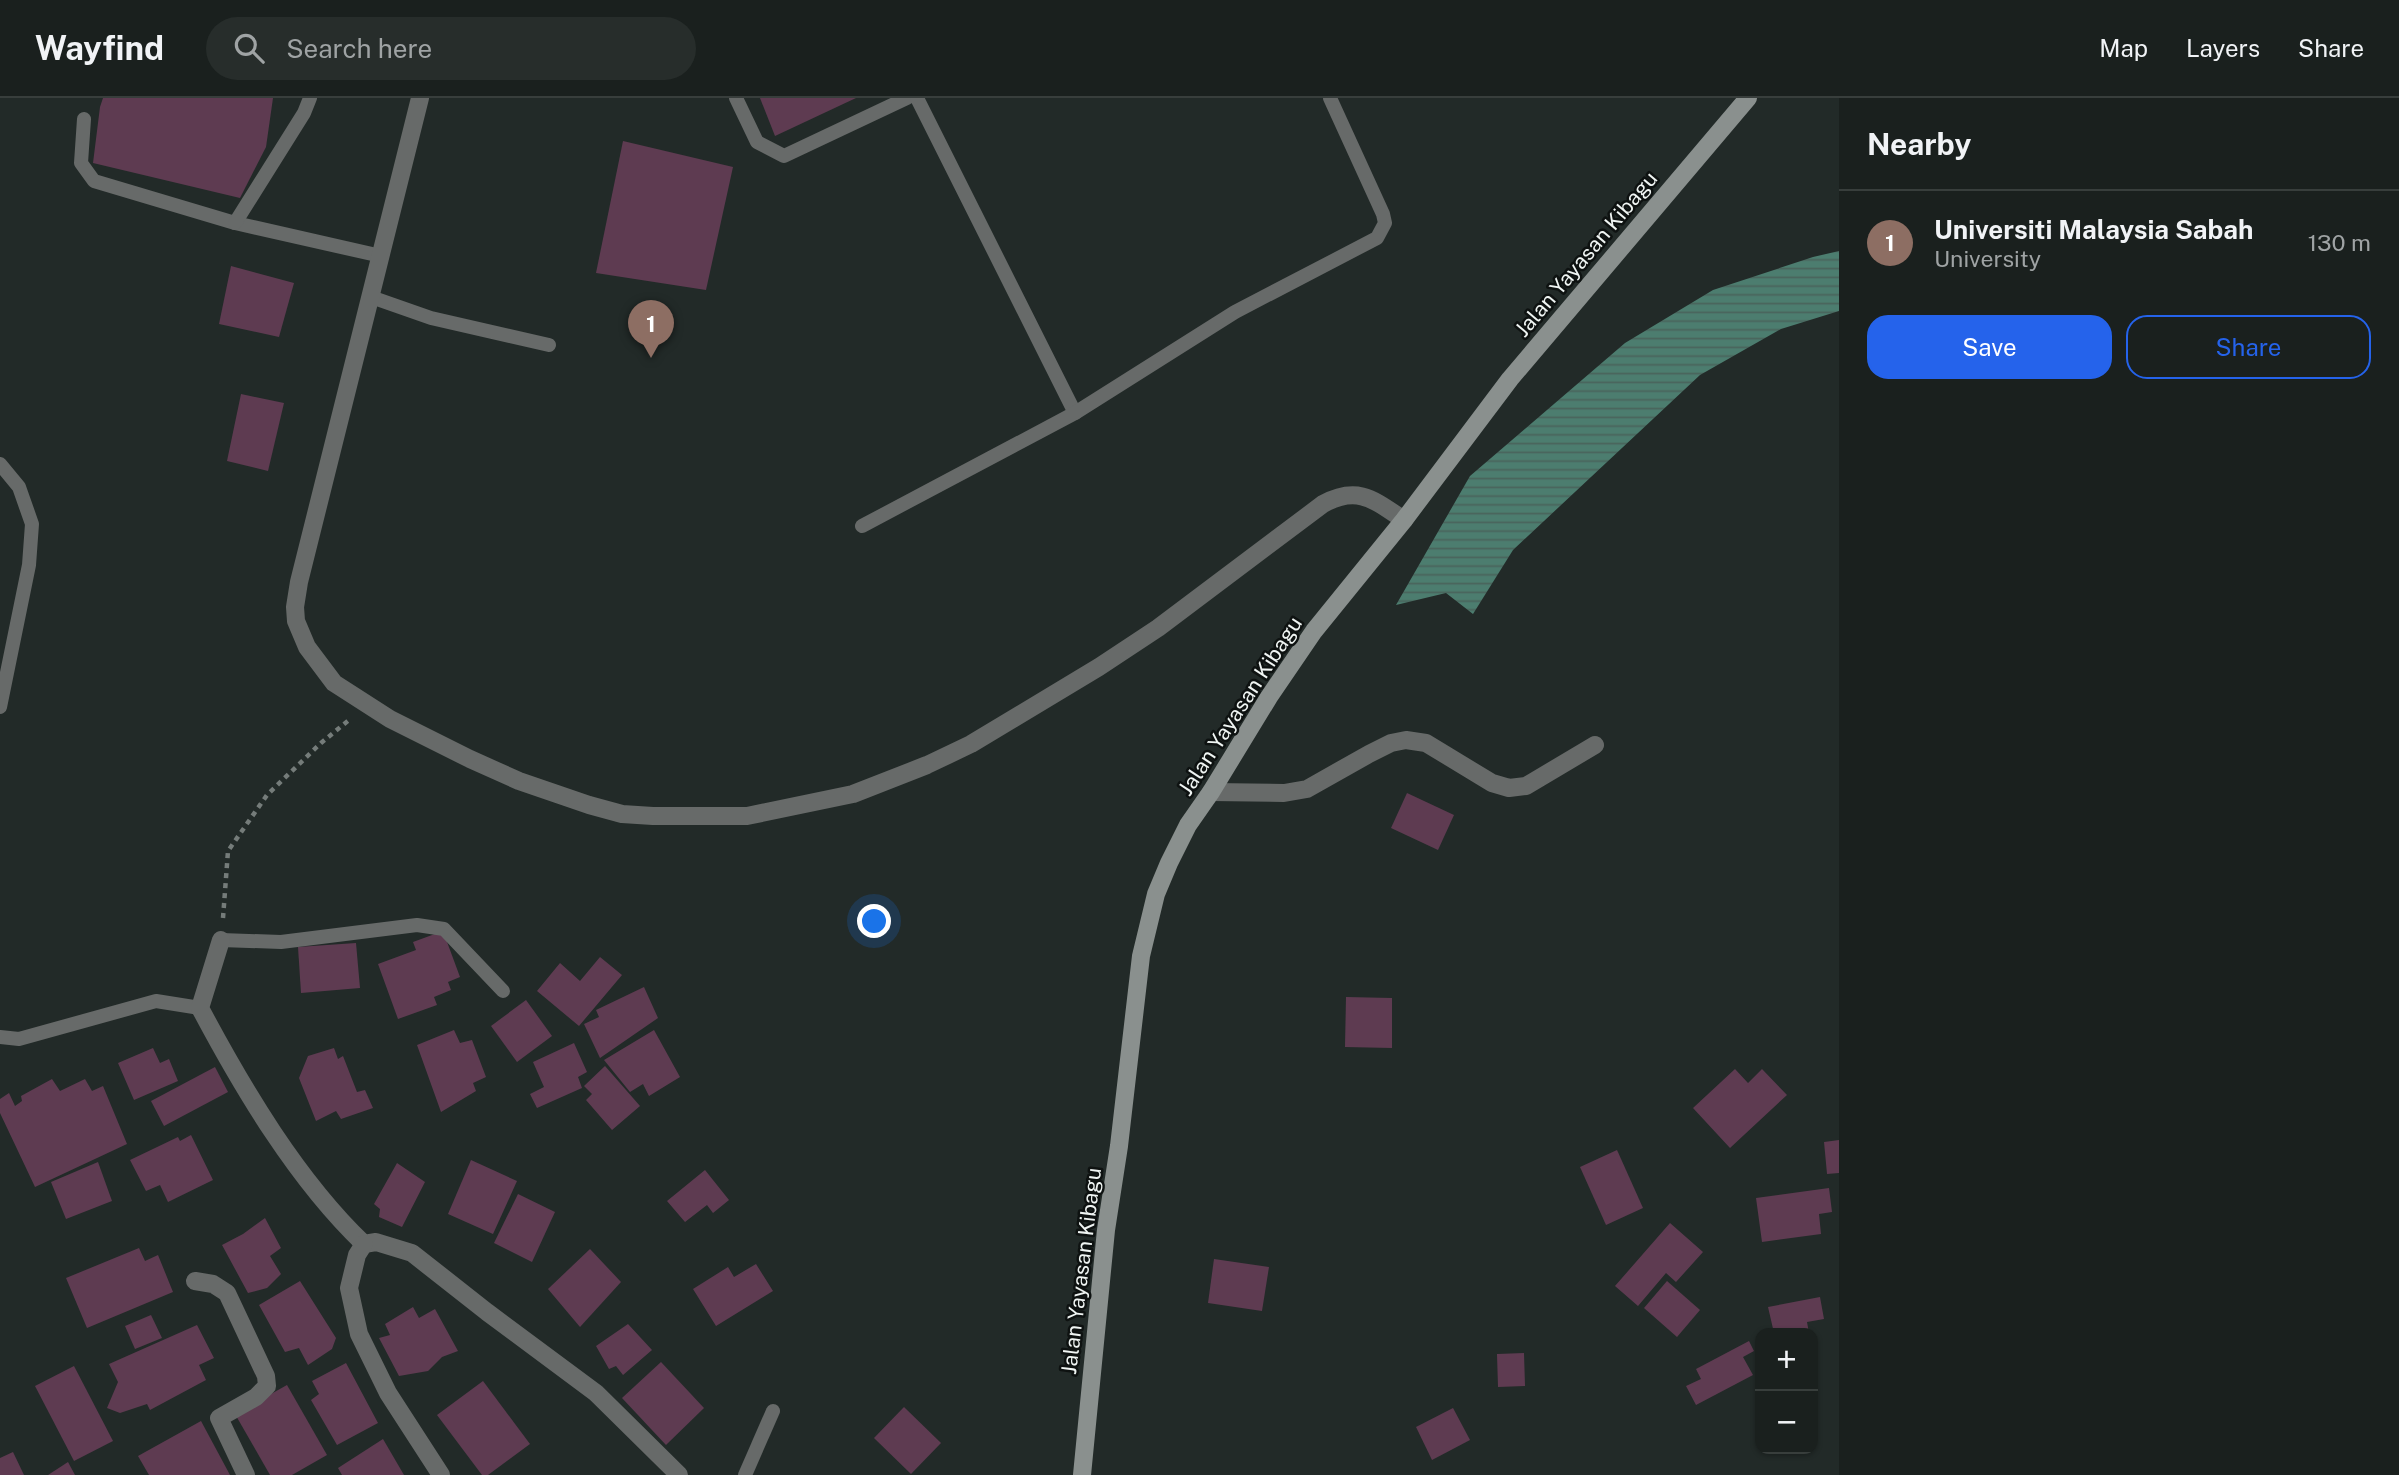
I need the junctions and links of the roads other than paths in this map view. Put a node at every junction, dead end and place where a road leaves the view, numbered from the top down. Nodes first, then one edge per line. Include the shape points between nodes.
1 (310, 98) edge
2 (421, 98) edge
3 (736, 98) edge
4 (907, 98) edge
5 (917, 98) edge
6 (1330, 98) edge
7 (1748, 98) edge
8 (84, 119) dead end
9 (235, 223) junction
10 (381, 257) junction
11 (370, 297) junction
12 (550, 345) dead end
13 (1075, 412) junction
14 (0, 464) edge
15 (1404, 520) junction
16 (862, 526) dead end
17 (0, 707) edge
18 (1595, 745) dead end
19 (1211, 792) junction
20 (221, 940) joint
21 (503, 991) dead end
22 (200, 1008) junction
23 (0, 1037) edge
24 (364, 1244) junction
25 (195, 1281) dead end
26 (773, 1412) dead end
27 (246, 1475) edge
28 (441, 1475) edge
29 (679, 1475) edge
30 (745, 1475) edge
31 (1082, 1475) edge

1 - 9 lane
2 - 10 street
3 - 4 lane via 758,142 784,156
5 - 13 lane
6 - 13 lane via 1383,214 1385,223 1377,238 1235,312
7 - 15 street, Jalan Yayasan Kibagu via 1510,379
8 - 9 lane via 81,163 94,181
9 - 10 lane
10 - 11 street
11 - 12 lane via 431,318
11 - 15 street via 299,582 296,621 311,652 334,683 367,706 519,781 622,814 747,816 853,794 927,765 1012,721 1158,628 1338,495 1373,500
13 - 16 lane
14 - 17 lane via 19,487 32,524 29,565
15 - 19 street, Jalan Yayasan Kibagu via 1314,631
18 - 19 street via 1518,787 1492,783 1426,743 1406,740 1391,743 1307,789
19 - 31 street, Jalan Yayasan Kibagu via 1188,825 1156,894 1141,956 1106,1230
20 - 21 lane via 281,942 417,925 444,929
20 - 22 street
22 - 23 lane via 156,1001 19,1039
22 - 24 street via 295,1164
24 - 28 street via 349,1288 359,1334 388,1393
24 - 29 street via 376,1242 412,1253 597,1393
25 - 27 street via 228,1293 266,1376 267,1386 260,1395 219,1418
26 - 30 lane

